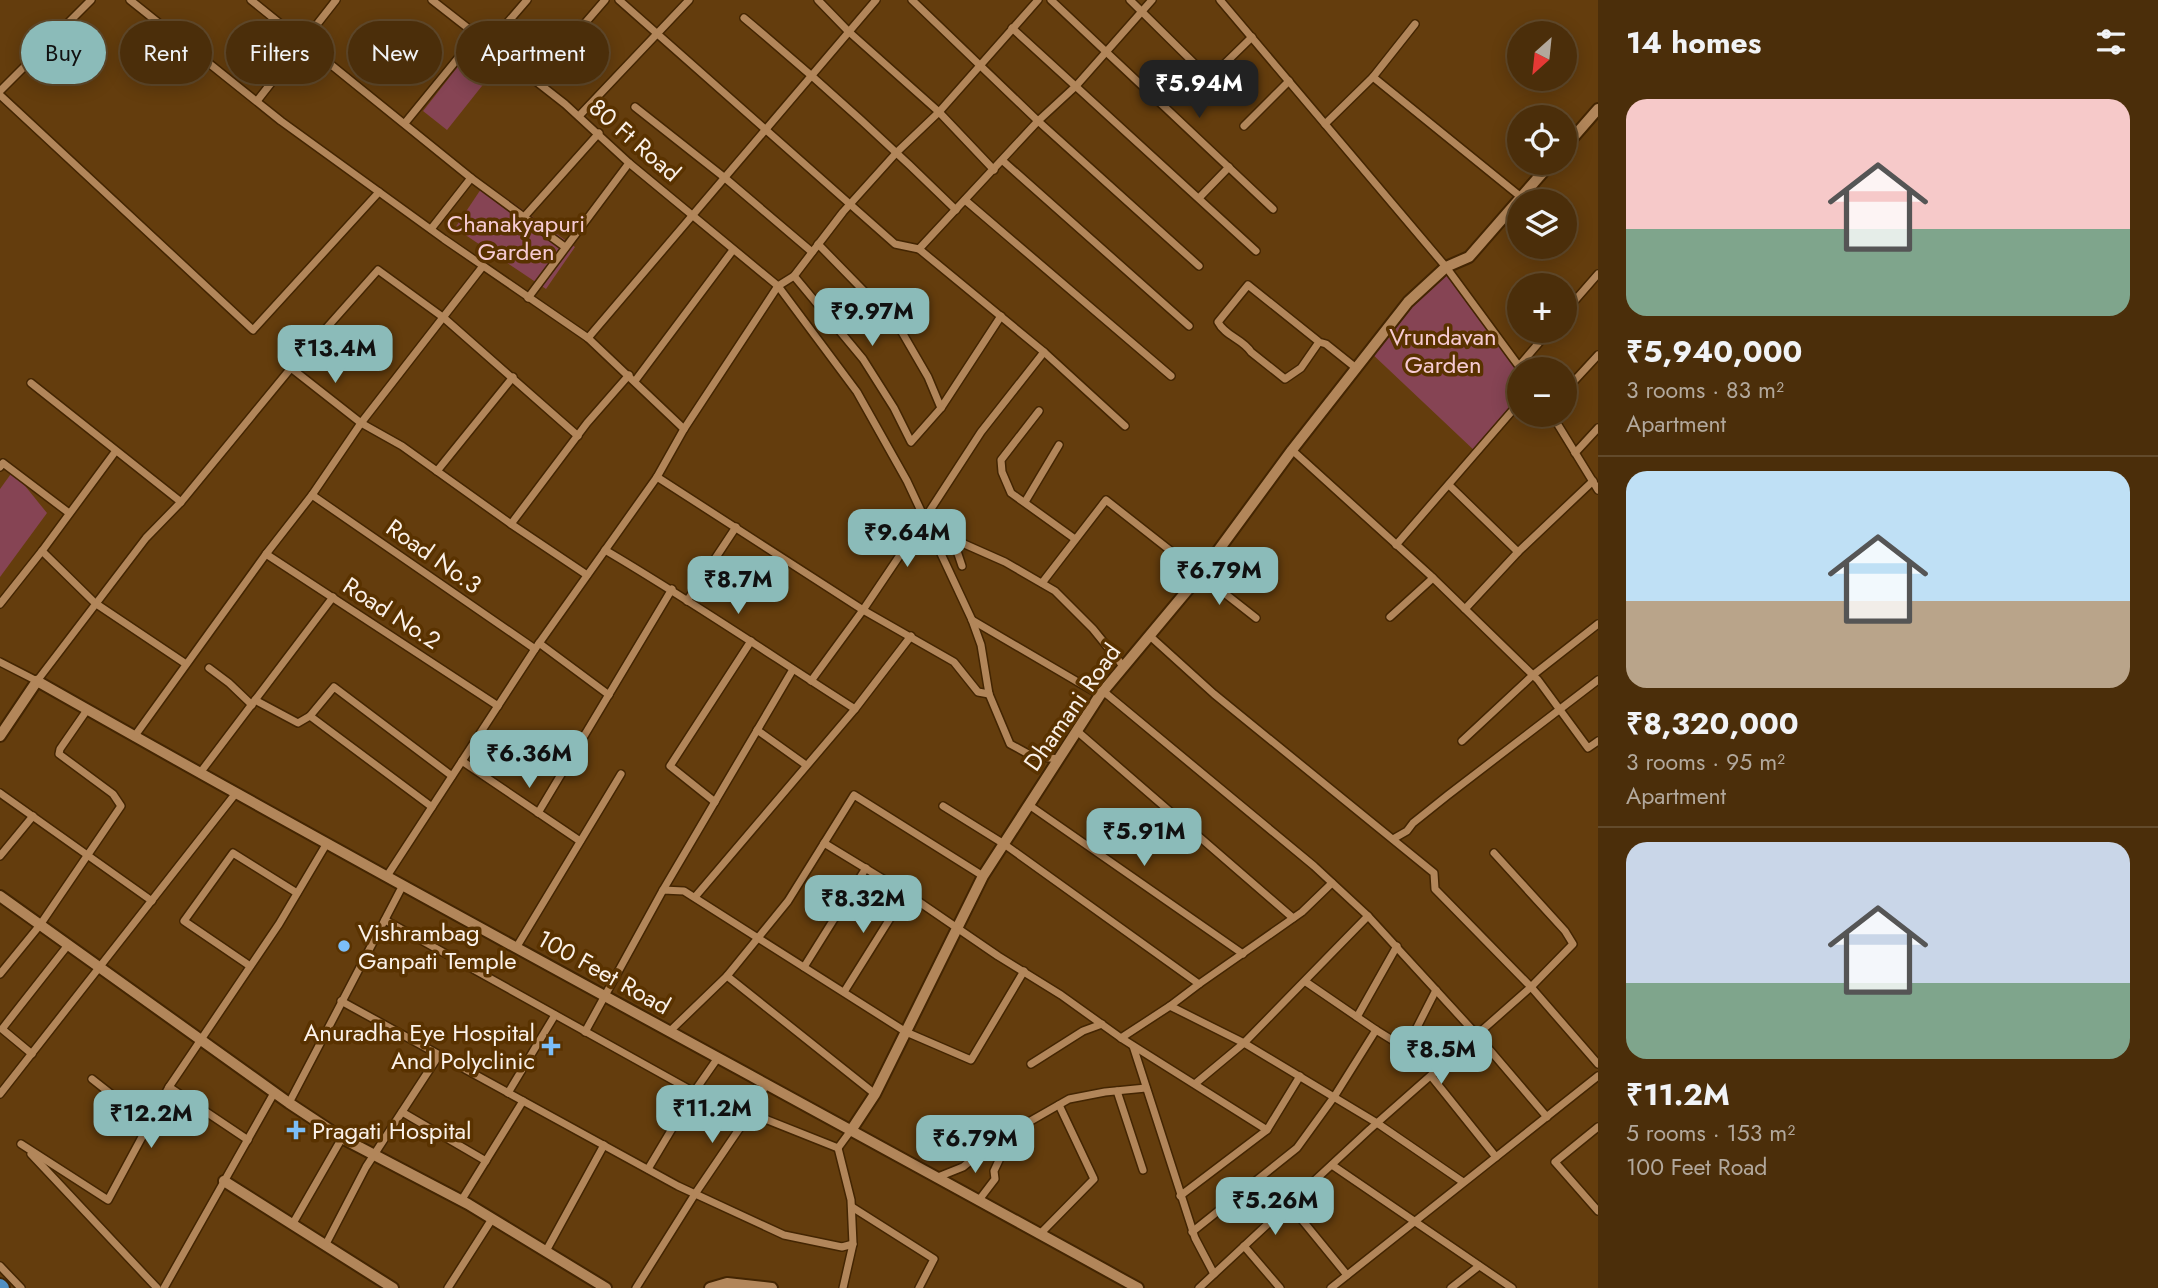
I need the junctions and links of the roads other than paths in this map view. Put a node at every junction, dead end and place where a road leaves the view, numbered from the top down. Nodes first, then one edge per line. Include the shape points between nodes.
1 (91, 0) edge
2 (130, 0) edge
3 (251, 0) edge
4 (336, 0) edge
5 (432, 0) edge
6 (527, 0) edge
7 (605, 0) edge
8 (619, 0) edge
9 (689, 0) edge
10 (818, 0) edge
11 (876, 0) edge
12 (912, 0) edge
13 (1038, 0) edge
14 (1051, 0) edge
15 (1130, 0) edge
16 (1152, 0) edge
17 (1220, 0) edge
18 (1142, 13) junction
19 (744, 18) dead end
20 (276, 21) edge
21 (320, 21) edge
22 (459, 21) edge
23 (509, 21) edge
24 (587, 21) edge
25 (1415, 24) dead end
26 (1012, 28) junction
27 (848, 31) junction
28 (657, 34) junction
29 (1252, 37) junction
30 (1106, 51) junction
31 (456, 61) edge
32 (981, 66) junction
33 (334, 68) edge
34 (813, 75) junction
35 (0, 77) edge
36 (1373, 77) junction
37 (1289, 81) junction
38 (8, 83) junction
39 (271, 84) edge
40 (540, 84) edge
41 (1076, 86) junction
42 (0, 93) edge
43 (257, 101) junction
44 (635, 107) dead end
45 (1598, 109) edge
46 (939, 112) junction
47 (579, 116) junction
48 (1038, 121) junction
49 (405, 123) junction
50 (1325, 124) junction
51 (1244, 126) dead end
52 (767, 131) junction
53 (598, 133) junction
54 (1577, 133) edge
55 (897, 152) junction
56 (1003, 161) junction
57 (629, 163) junction
58 (1229, 167) junction
59 (994, 170) junction
60 (1540, 175) edge
61 (471, 178) junction
62 (725, 178) junction
63 (1511, 189) edge
64 (1528, 189) edge
65 (379, 192) junction
66 (1199, 198) junction
67 (965, 200) junction
68 (851, 204) junction
69 (1273, 209) dead end
70 (956, 210) junction
71 (1507, 213) edge
72 (692, 214) junction
73 (524, 217) junction
74 (431, 229) junction
75 (818, 244) junction
76 (565, 247) junction
77 (919, 249) junction
78 (733, 250) junction
79 (1256, 251) dead end
80 (812, 252) junction
81 (482, 266) junction
82 (1199, 266) dead end
83 (1446, 267) junction
84 (1598, 274) edge
85 (794, 276) junction
86 (778, 286) junction
87 (528, 298) junction
88 (1577, 298) edge
89 (1001, 316) junction
90 (444, 318) junction
91 (1189, 326) dead end
92 (588, 338) junction
93 (1318, 341) dead end
94 (1540, 343) edge
95 (1044, 352) junction
96 (1598, 355) edge
97 (1512, 357) edge
98 (1529, 357) edge
99 (291, 368) junction
100 (1356, 368) junction
101 (1171, 376) dead end
102 (513, 377) junction
103 (632, 378) junction
104 (1577, 378) edge
105 (31, 383) dead end
106 (940, 408) junction
107 (1039, 411) dead end
108 (1507, 417) edge
109 (361, 423) junction
110 (1125, 426) dead end
111 (1559, 427) edge
112 (1598, 428) edge
113 (684, 429) junction
114 (578, 436) junction
115 (1059, 445) dead end
116 (1292, 450) junction
117 (115, 452) junction
118 (1575, 453) junction
119 (0, 467) edge
120 (438, 471) junction
121 (657, 477) junction
122 (1593, 481) junction
123 (1449, 485) junction
124 (1598, 490) edge
125 (312, 495) junction
126 (180, 502) junction
127 (1025, 502) junction
128 (929, 512) junction
129 (69, 513) junction
130 (923, 520) junction
131 (510, 524) junction
132 (736, 527) junction
133 (953, 539) junction
134 (1076, 539) junction
135 (1396, 545) junction
136 (605, 550) junction
137 (42, 551) junction
138 (1518, 552) junction
139 (266, 554) junction
140 (962, 566) dead end
141 (1201, 574) junction
142 (587, 575) junction
143 (1433, 578) junction
144 (1042, 583) junction
145 (672, 589) junction
146 (333, 597) junction
147 (687, 601) junction
148 (95, 603) junction
149 (0, 604) edge
150 (1465, 609) junction
151 (863, 610) junction
152 (1390, 617) dead end
153 (1256, 618) dead end
154 (972, 620) junction
155 (1598, 624) edge
156 (911, 636) junction
157 (1151, 637) junction
158 (751, 641) junction
159 (537, 646) junction
160 (0, 662) edge
161 (187, 664) junction
162 (1124, 666) junction
163 (209, 668) dead end
164 (792, 671) junction
165 (1534, 675) junction
166 (1598, 680) edge
167 (37, 681) junction
168 (811, 681) junction
169 (1102, 693) junction
170 (989, 694) junction
171 (609, 695) junction
172 (253, 702) junction
173 (498, 706) junction
174 (1559, 708) junction
175 (855, 709) junction
176 (87, 710) junction
177 (310, 716) junction
178 (757, 730) junction
179 (1077, 731) junction
180 (0, 736) edge
181 (134, 737) junction
182 (1462, 741) dead end
183 (1598, 741) edge
184 (1059, 759) junction
185 (462, 761) junction
186 (806, 765) junction
187 (200, 773) junction
188 (621, 774) dead end
189 (452, 776) junction
190 (0, 793) edge
191 (236, 793) junction
192 (715, 802) junction
193 (1029, 805) junction
194 (943, 806) dead end
195 (432, 807) junction
196 (538, 813) junction
197 (33, 816) junction
198 (1393, 839) junction
199 (580, 841) junction
200 (327, 843) junction
201 (824, 843) junction
202 (1004, 844) junction
203 (1494, 853) dead end
204 (87, 854) junction
205 (0, 856) edge
206 (866, 868) junction
207 (387, 876) junction
208 (983, 876) junction
209 (1332, 883) junction
210 (403, 886) junction
211 (663, 890) junction
212 (297, 893) junction
213 (906, 893) junction
214 (0, 896) edge
215 (695, 897) junction
216 (152, 901) junction
217 (1368, 916) junction
218 (1293, 918) junction
219 (385, 920) junction
220 (40, 925) junction
221 (956, 927) junction
222 (760, 938) junction
223 (68, 945) junction
224 (1397, 946) junction
225 (516, 948) junction
226 (1242, 954) junction
227 (250, 966) junction
228 (804, 967) junction
229 (100, 968) junction
230 (1024, 971) junction
231 (0, 974) edge
232 (727, 976) junction
233 (1306, 982) junction
234 (1199, 984) junction
235 (1531, 987) junction
236 (1436, 990) junction
237 (844, 992) junction
238 (606, 997) junction
239 (341, 1002) junction
240 (1170, 1006) junction
241 (555, 1015) junction
242 (1357, 1017) junction
243 (1102, 1024) junction
244 (1376, 1030) junction
245 (585, 1032) junction
246 (670, 1032) junction
247 (906, 1032) junction
248 (1477, 1035) junction
249 (1121, 1038) junction
250 (200, 1039) junction
251 (1244, 1043) junction
252 (1133, 1046) junction
253 (1406, 1049) junction
254 (32, 1054) junction
255 (439, 1055) junction
256 (717, 1059) junction
257 (1031, 1064) dead end
258 (1598, 1064) edge
259 (1439, 1069) junction
260 (1300, 1076) junction
261 (1431, 1076) junction
262 (1598, 1076) edge
263 (92, 1079) dead end
264 (1196, 1083) junction
265 (766, 1086) junction
266 (169, 1087) junction
267 (1146, 1088) junction
268 (1117, 1091) junction
269 (274, 1093) junction
270 (508, 1093) junction
271 (694, 1093) junction
272 (0, 1094) edge
273 (875, 1094) junction
274 (1334, 1097) junction
275 (523, 1101) junction
276 (289, 1104) junction
277 (1059, 1105) junction
278 (402, 1112) junction
279 (750, 1114) junction
280 (1547, 1117) junction
281 (1377, 1123) junction
282 (149, 1124) junction
283 (1598, 1127) edge
284 (852, 1129) junction
285 (1267, 1130) junction
286 (342, 1138) junction
287 (248, 1140) junction
288 (994, 1142) junction
289 (604, 1145) junction
290 (838, 1148) junction
291 (374, 1155) junction
292 (1496, 1157) junction
293 (486, 1161) junction
294 (1332, 1165) junction
295 (648, 1170) junction
296 (1143, 1170) dead end
297 (938, 1177) junction
298 (224, 1181) junction
299 (1463, 1182) junction
300 (695, 1194) junction
301 (1180, 1196) junction
302 (979, 1200) junction
303 (461, 1201) junction
304 (1289, 1204) junction
305 (852, 1207) junction
306 (1597, 1210) edge
307 (492, 1219) junction
308 (1413, 1221) junction
309 (292, 1225) junction
310 (1192, 1232) junction
311 (1040, 1234) junction
312 (327, 1242) dead end
313 (853, 1244) junction
314 (1244, 1246) junction
315 (546, 1251) junction
316 (0, 1266) edge
317 (1479, 1266) junction
318 (1214, 1274) junction
319 (1348, 1275) junction
320 (388, 1287) edge
321 (21, 1288) edge
322 (157, 1288) edge
323 (163, 1288) edge
324 (448, 1288) edge
325 (607, 1288) edge
326 (636, 1288) edge
327 (710, 1288) edge
328 (772, 1288) edge
329 (843, 1288) edge
330 (919, 1288) edge
331 (1138, 1288) edge
332 (1199, 1288) edge
333 (1280, 1288) edge
334 (1331, 1288) edge
335 (1451, 1288) edge
336 (1512, 1288) edge

1 - 38 street
2 - 43 street
3 - 20 street
4 - 21 street
5 - 22 street, 80 Ft Road
6 - 23 street
7 - 24 street
8 - 28 street
9 - 28 street
10 - 27 street
11 - 27 street
12 - 32 street
13 - 26 street
14 - 30 street
15 - 18 street
16 - 18 street
17 - 29 street
18 - 29 street via 1207,81
18 - 30 street
19 - 34 street
25 - 36 street
26 - 32 street
26 - 41 street
27 - 34 street
27 - 46 street
28 - 47 street
28 - 52 street
29 - 37 street
30 - 41 street
30 - 58 street
31 - 49 street
32 - 46 street
32 - 48 street
33 - 49 street
34 - 52 street
34 - 55 street
35 - 38 street
36 - 50 street
36 - 63 street
37 - 50 street
37 - 51 street
38 - 42 street
39 - 43 street
40 - 47 street, 80 Ft Road
41 - 48 street
41 - 66 street
42 - 65 street via 253,330
43 - 65 street
44 - 62 street
45 - 54 main road
46 - 55 street
46 - 59 street
47 - 53 street, 80 Ft Road
48 - 56 street
48 - 82 street
49 - 61 street
50 - 83 street
52 - 62 street
52 - 68 street
53 - 57 street, 80 Ft Road
53 - 73 street
55 - 68 street
55 - 70 street
56 - 59 street
56 - 91 street
57 - 72 street, 80 Ft Road
57 - 76 street
58 - 66 street
58 - 69 street
59 - 67 street
60 - 64 main road, Dhamani Road
61 - 73 street
61 - 74 street
62 - 72 street
62 - 80 street
65 - 74 street
66 - 79 street
67 - 70 street
67 - 101 street
68 - 75 street
68 - 77 street via 895,244
70 - 77 street
71 - 83 main road, Dhamani Road via 1469,257
72 - 78 street, 80 Ft Road
72 - 92 street
73 - 76 street
74 - 81 street
75 - 80 street
75 - 106 street via 899,327
76 - 87 street
77 - 89 street
78 - 86 street, 80 Ft Road
78 - 103 street
80 - 85 street
81 - 87 street
81 - 90 street
83 - 97 street
83 - 100 main road, Dhamani Road via 1408,302
84 - 88 street
85 - 86 street
85 - 106 street via 863,359 911,442
86 - 113 street
86 - 130 street, 80 Ft Road via 857,392 907,481
87 - 92 street
89 - 95 street
89 - 106 street
90 - 99 street via 378,270
90 - 102 street
90 - 109 street
92 - 103 street
93 - 100 street via 1248,285 1217,322 1285,379 1301,368 1319,342
94 - 98 street
95 - 110 street
95 - 128 street via 981,432
96 - 104 street
99 - 109 street
99 - 126 street
100 - 116 main road, Dhamani Road
102 - 114 street
102 - 120 street
103 - 113 street
103 - 114 street
105 - 117 street
107 - 127 street via 1001,460 1011,493
108 - 123 street
109 - 120 street
109 - 125 street
111 - 118 street
112 - 118 street
113 - 121 street
114 - 131 street
115 - 127 street
116 - 135 street
116 - 141 main road, Dhamani Road
117 - 126 street
117 - 129 street
118 - 122 street
119 - 129 street via 3,463
120 - 131 street
121 - 132 street
121 - 136 street
122 - 124 street
122 - 138 street
123 - 135 street
123 - 138 street
125 - 139 street
125 - 159 street, Road No.3
126 - 148 street
127 - 134 street
128 - 130 street
128 - 133 street
129 - 137 street
130 - 151 street
130 - 154 street, 80 Ft Road
131 - 142 street
132 - 147 street
132 - 151 street
133 - 140 street
133 - 144 street
134 - 141 street via 1106,500
134 - 144 street
135 - 143 street
136 - 142 street
136 - 145 street
137 - 148 street
137 - 149 street
138 - 150 street
139 - 146 street, Road No.2
139 - 161 street
141 - 153 street
141 - 157 main road, Dhamani Road
142 - 159 street
143 - 150 street
143 - 152 street
144 - 162 street via 1093,629
145 - 147 street
145 - 171 street
146 - 172 street
146 - 173 street, Road No.2
147 - 158 street
148 - 161 street
148 - 167 street
150 - 165 street
151 - 156 street
151 - 168 street
154 - 169 street
154 - 170 street, 80 Ft Road
155 - 165 street
156 - 170 street via 954,662 978,692
156 - 175 street
157 - 162 main road, Dhamani Road
157 - 198 street
158 - 164 street
158 - 192 street via 670,766
159 - 171 street, Road No.3
159 - 173 street
160 - 167 street
161 - 181 street
162 - 169 main road, Dhamani Road
163 - 172 street
164 - 168 street
164 - 178 street
165 - 174 street
165 - 182 street
166 - 174 street
167 - 176 main road, 100 Feet Road
167 - 180 main road
168 - 175 street
169 - 179 main road, Dhamani Road
169 - 209 street
170 - 184 street, 80 Ft Road via 1010,744 1032,755
171 - 196 street
172 - 177 street via 298,723
172 - 187 street
173 - 185 street
174 - 183 street via 1588,748
174 - 198 street
175 - 186 street
176 - 181 main road, 100 Feet Road
176 - 204 street via 59,754 113,794 121,806
177 - 189 street via 334,687
177 - 195 street
178 - 186 street
178 - 192 street
179 - 184 main road, Dhamani Road
179 - 218 street
181 - 187 main road, 100 Feet Road
184 - 193 main road, Dhamani Road
185 - 189 street
185 - 196 street
186 - 215 street
187 - 191 main road, 100 Feet Road
188 - 199 street
189 - 195 street
190 - 197 street
191 - 200 main road, 100 Feet Road
191 - 216 street
192 - 211 street
193 - 202 main road, Dhamani Road
193 - 226 street
194 - 202 street
195 - 207 street
196 - 199 street
197 - 204 street
197 - 205 street
198 - 235 street via 1434,873 1435,889
199 - 225 street
200 - 207 main road, 100 Feet Road
200 - 212 street
201 - 206 street
201 - 208 street via 854,796
201 - 222 street
202 - 208 main road, Dhamani Road
202 - 234 street
203 - 235 street via 1573,944
204 - 216 street
204 - 220 street
206 - 213 street
206 - 228 street
207 - 210 main road, 100 Feet Road
208 - 221 main road, Dhamani Road
209 - 217 street
209 - 218 street
210 - 219 street
210 - 225 main road, 100 Feet Road
211 - 215 street via 684,891
211 - 238 street
212 - 227 street
212 - 227 street via 233,853 184,921
213 - 221 street
213 - 237 street
214 - 220 main road
215 - 222 street
216 - 229 street
217 - 224 street
217 - 233 street
218 - 226 street
219 - 239 street
219 - 241 street
220 - 223 main road
220 - 231 street
221 - 230 street
221 - 247 main road, Dhamani Road
222 - 228 street
222 - 232 street
223 - 229 main road
223 - 254 street via 2,1029
224 - 236 street
224 - 242 street
225 - 238 main road, 100 Feet Road
226 - 234 street
227 - 250 street
228 - 237 street
229 - 250 main road
229 - 254 street
230 - 243 street
230 - 247 street via 971,1060
232 - 246 street
232 - 273 street
233 - 242 street
233 - 251 street
234 - 240 street
235 - 248 street
235 - 258 street
236 - 248 street
236 - 253 street
237 - 247 street
238 - 245 street
238 - 246 main road, 100 Feet Road
239 - 255 street
239 - 276 street
240 - 249 street
240 - 251 street
241 - 245 street
241 - 270 street
242 - 244 street
243 - 249 street
243 - 257 street
244 - 253 street
244 - 274 street
245 - 271 street
246 - 256 main road, 100 Feet Road
247 - 273 main road, Dhamani Road
248 - 259 street
248 - 280 street
249 - 252 street
250 - 266 street
250 - 269 main road
251 - 260 street
251 - 264 street
252 - 264 street
252 - 267 street
253 - 259 street
254 - 272 street
255 - 270 street
255 - 278 street
256 - 265 main road, 100 Feet Road
256 - 271 street
259 - 261 street
260 - 274 street
260 - 285 street
261 - 281 street
261 - 292 street
262 - 280 street
263 - 282 street
264 - 285 street
265 - 279 street
265 - 284 main road, 100 Feet Road
266 - 282 street
266 - 287 street
267 - 268 street
267 - 301 street
268 - 277 street
268 - 296 street
269 - 276 main road
269 - 287 street
270 - 275 street
271 - 279 street
271 - 295 street
273 - 284 main road, Dhamani Road
274 - 281 street
274 - 310 street via 1297,1148
275 - 289 street
275 - 293 street
276 - 286 main road
277 - 288 street
277 - 311 street via 1094,1179
278 - 291 street
278 - 293 street
279 - 290 street
279 - 300 street
280 - 292 street
281 - 294 street
281 - 299 street
282 - 322 street via 108,1200 21,1144
283 - 306 street via 1555,1162
284 - 290 street
284 - 297 main road, 100 Feet Road
285 - 301 street
286 - 291 main road
286 - 309 street
287 - 298 street
288 - 297 street via 963,1167
288 - 302 street via 1001,1156 995,1179
289 - 295 street
289 - 315 street
290 - 305 street
291 - 303 main road
291 - 312 street
292 - 299 street
293 - 303 street
294 - 304 street
294 - 308 street
295 - 300 street
297 - 302 main road, 100 Feet Road
298 - 309 main road
298 - 323 street
299 - 308 street
300 - 313 street via 784,1235 842,1247
300 - 326 street
301 - 310 street
302 - 311 main road, 100 Feet Road
303 - 307 main road
304 - 314 street
304 - 319 street
305 - 313 street
305 - 330 street via 934,1259
307 - 315 main road
307 - 324 street
308 - 317 street
308 - 319 street
309 - 320 main road
310 - 318 street
311 - 331 main road, 100 Feet Road
313 - 329 street
314 - 318 street
314 - 333 street
315 - 325 main road
316 - 321 street
317 - 335 street
317 - 336 street
318 - 332 street
319 - 334 street
327 - 328 main road via 727,1283

